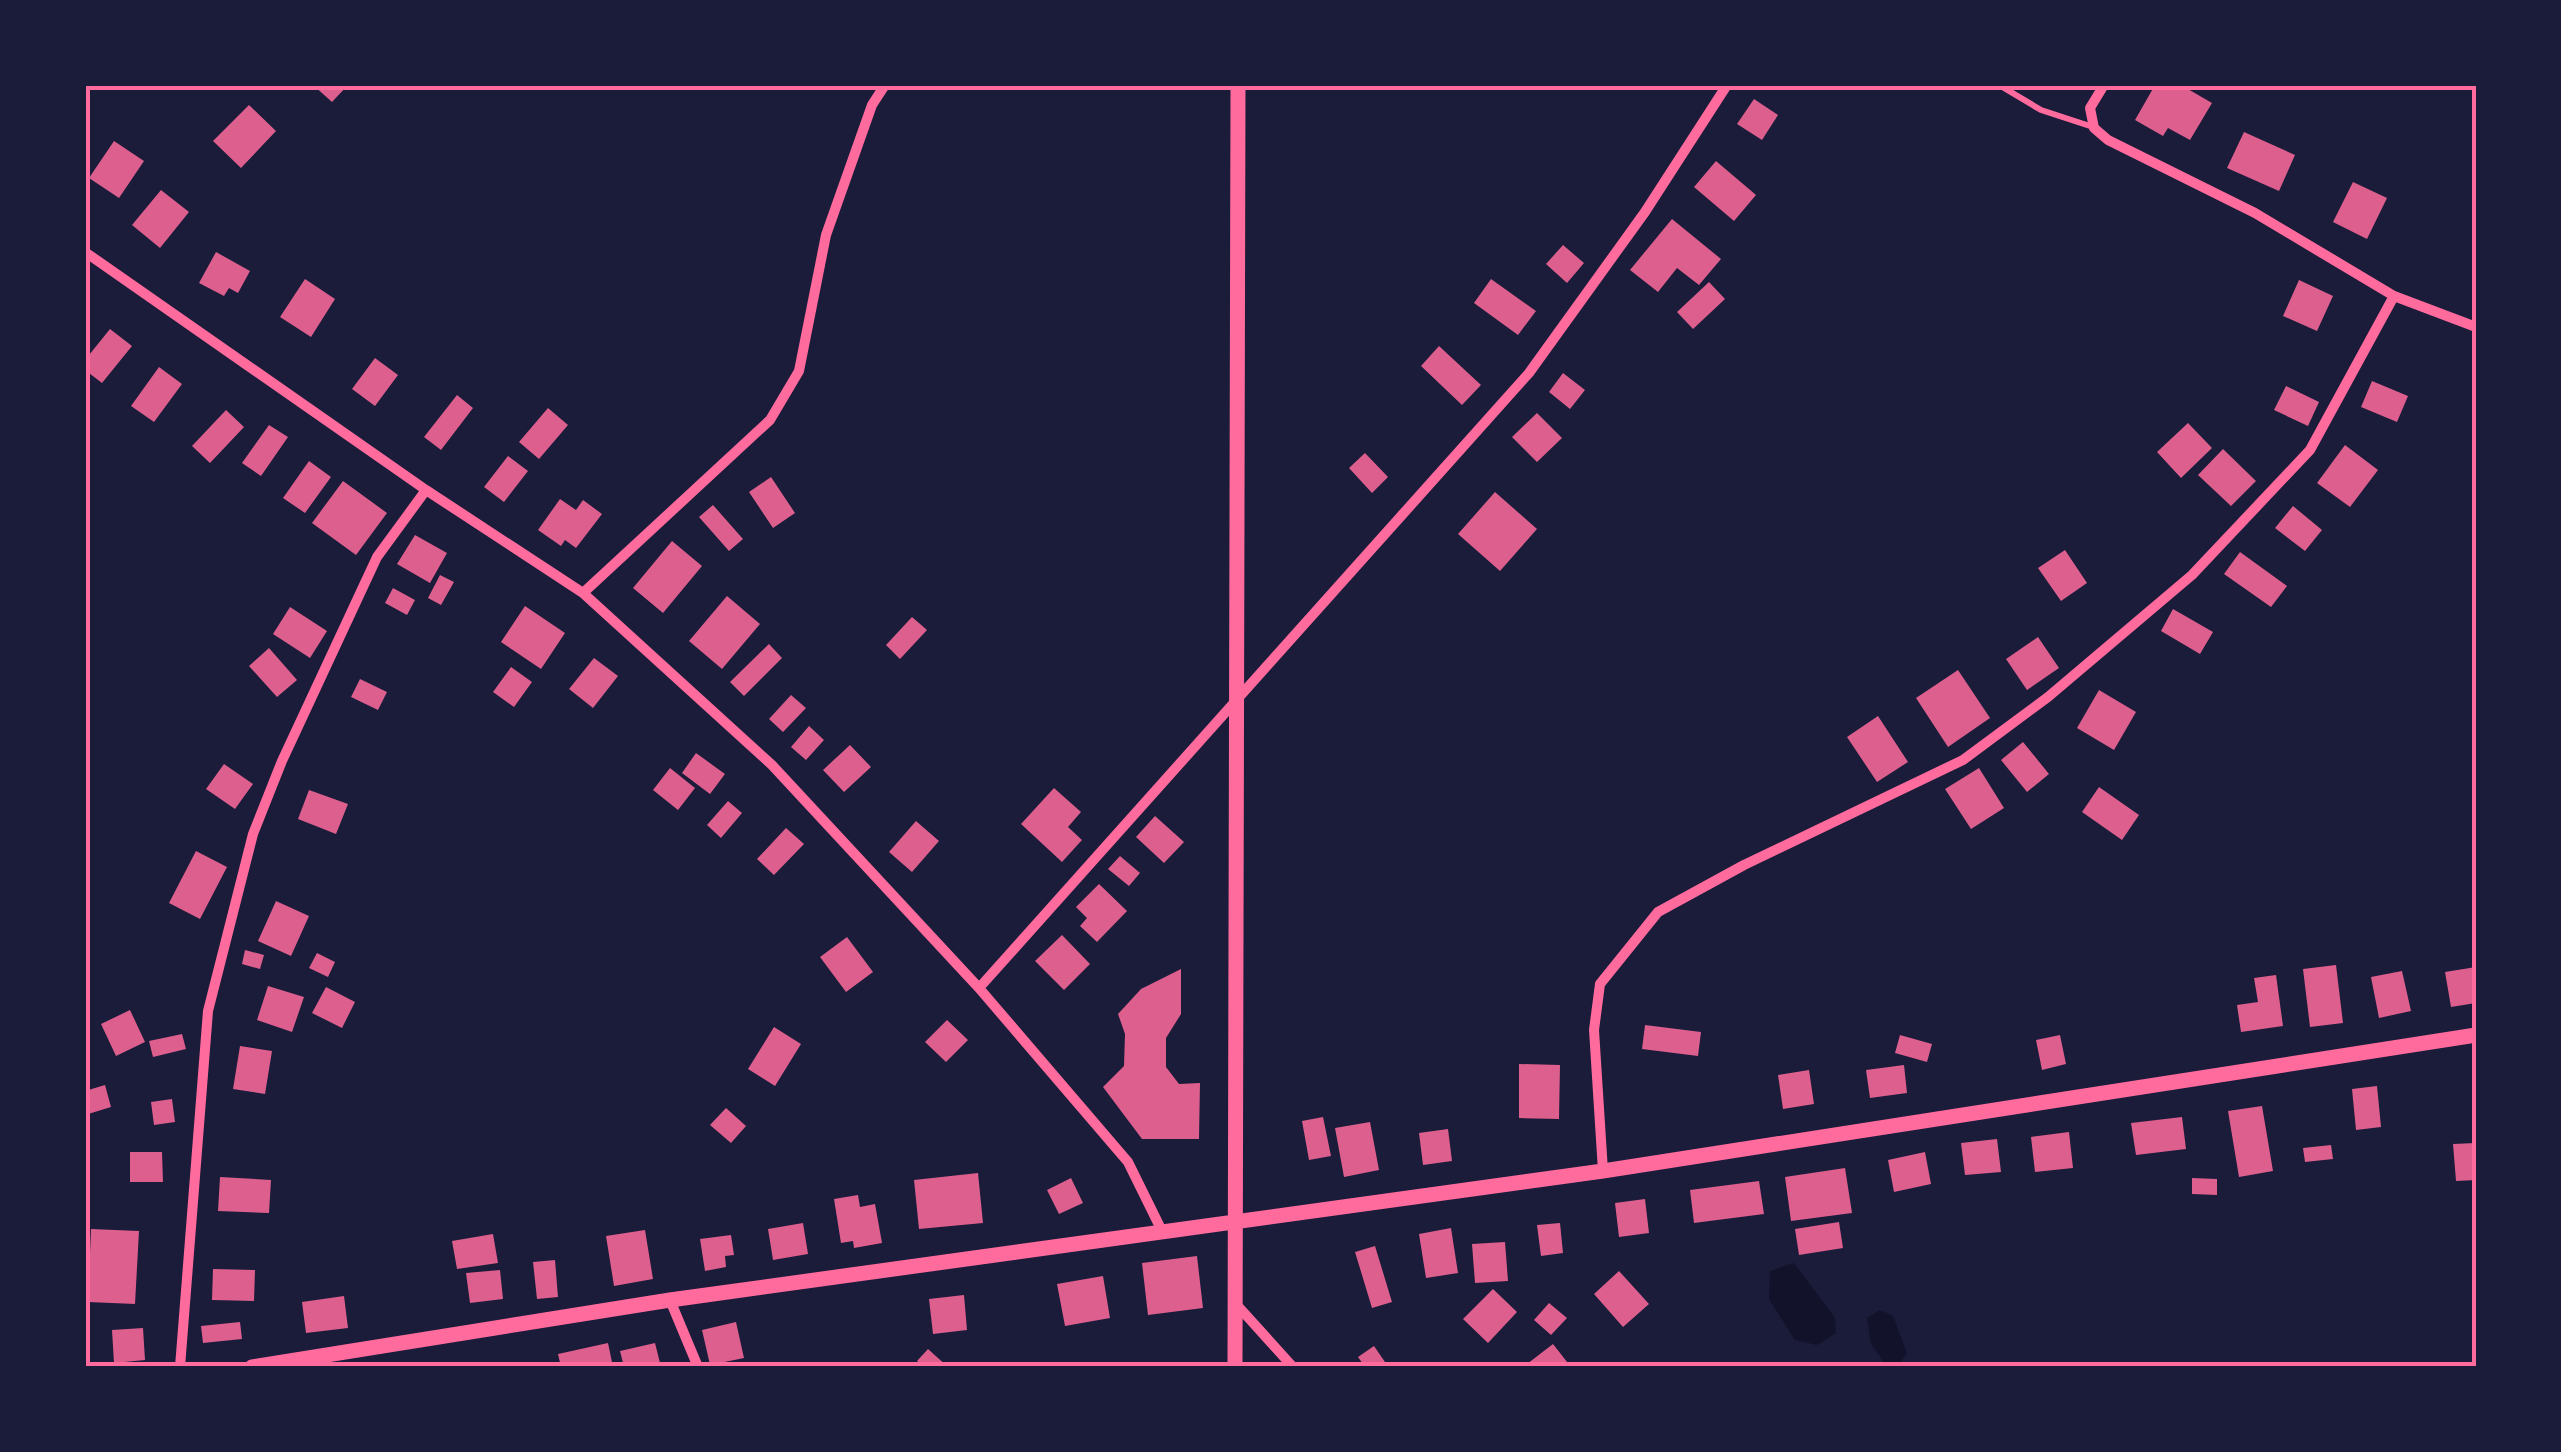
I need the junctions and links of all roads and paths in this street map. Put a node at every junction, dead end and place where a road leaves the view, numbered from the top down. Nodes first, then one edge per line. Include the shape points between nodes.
1 (885, 85) edge
2 (1238, 85) edge
3 (1727, 85) edge
4 (1999, 85) edge
5 (2104, 85) edge
6 (2094, 128) junction
7 (85, 252) edge
8 (2394, 296) junction
9 (2476, 327) edge
10 (426, 490) junction
11 (583, 593) junction
12 (1234, 700) junction
13 (979, 988) junction
14 (2476, 1035) edge
15 (1602, 1171) junction
16 (1238, 1219) junction
17 (1162, 1231) junction
18 (670, 1300) junction
19 (1236, 1304) junction
20 (180, 1367) edge
21 (252, 1367) edge
22 (698, 1367) edge
23 (1236, 1367) edge
24 (1293, 1367) edge

1 - 11 street via 872,104 826,234 798,372 770,420
2 - 12 street
3 - 12 street via 1529,373
4 - 6 lane via 2041,110
5 - 6 street via 2090,108
6 - 8 street via 2255,212
7 - 10 street
8 - 9 street
8 - 15 street via 2310,450 2192,575 2048,696 1964,760 1658,912 1600,984 1594,1030
10 - 11 street
10 - 20 street via 376,557 253,834 208,1011
11 - 13 street via 772,765
12 - 13 street
12 - 16 street
13 - 17 street via 1128,1162
14 - 15 street
15 - 16 street
16 - 17 street
16 - 19 street
17 - 18 street
18 - 21 street
18 - 22 street
19 - 23 street
19 - 24 street

